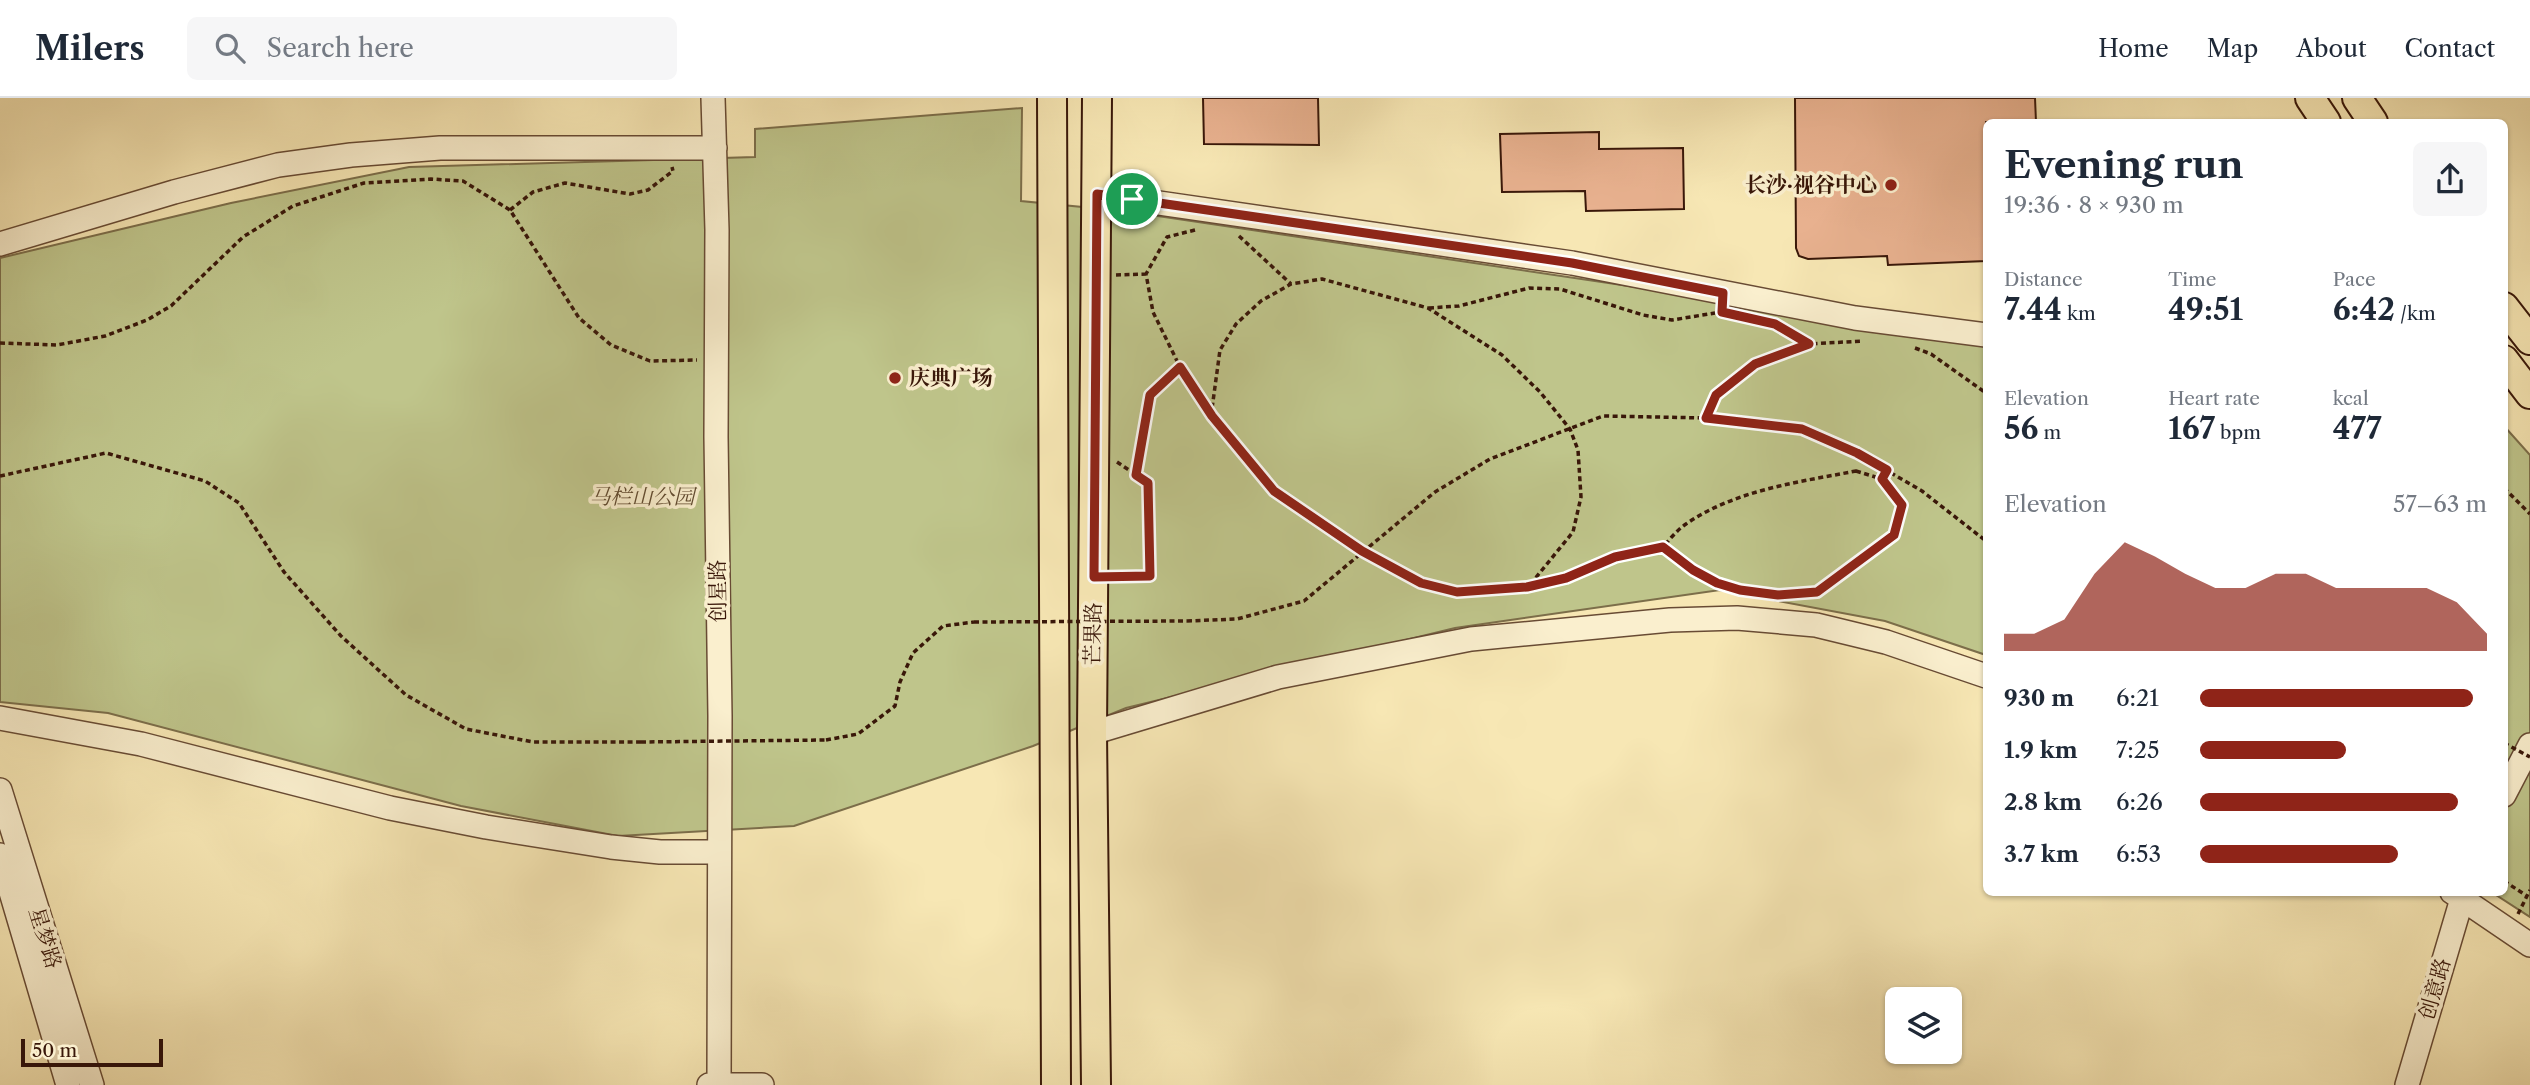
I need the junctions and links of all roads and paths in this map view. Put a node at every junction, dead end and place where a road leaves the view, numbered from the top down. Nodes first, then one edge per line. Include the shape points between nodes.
1 (713, 98) edge
2 (1052, 98) edge
3 (1097, 98) edge
4 (2310, 98) edge
5 (2357, 98) edge
6 (2324, 119) edge
7 (2371, 119) edge
8 (715, 148) junction
9 (667, 149) junction
10 (1097, 194) junction
11 (510, 210) junction
12 (1205, 227) dead end
13 (1234, 232) dead end
14 (0, 244) edge
15 (1291, 284) junction
16 (1723, 293) junction
17 (1428, 308) junction
18 (2508, 312) edge
19 (1762, 321) dead end
20 (1983, 335) edge
21 (1863, 341) dead end
22 (2530, 341) edge
23 (0, 343) edge
24 (1809, 344) junction
25 (1910, 347) dead end
26 (716, 360) junction
27 (2508, 365) edge
28 (1180, 367) junction
29 (1983, 391) edge
30 (2530, 394) edge
31 (1212, 416) junction
32 (1706, 418) junction
33 (1570, 429) junction
34 (1094, 447) junction
35 (1887, 470) junction
36 (1136, 475) junction
37 (0, 476) edge
38 (1882, 479) junction
39 (2508, 492) edge
40 (2530, 514) edge
41 (1983, 539) edge
42 (1663, 547) junction
43 (1362, 551) junction
44 (1094, 577) junction
45 (1527, 587) junction
46 (1983, 675) edge
47 (0, 718) edge
48 (1092, 733) junction
49 (2508, 745) edge
50 (2530, 745) edge
51 (2530, 757) edge
52 (2508, 787) edge
53 (0, 790) edge
54 (719, 852) junction
55 (0, 855) edge
56 (2508, 884) edge
57 (2458, 896) edge
58 (2462, 896) edge
59 (2526, 896) dead end
60 (2530, 945) edge
61 (68, 1085) edge
62 (92, 1085) edge
63 (709, 1085) edge
64 (719, 1085) edge
65 (762, 1085) edge
66 (1056, 1085) edge
67 (1096, 1085) edge
68 (2407, 1085) edge

1 - 8 street, 创星路
2 - 66 main road, 芒果路
3 - 10 main road, 芒果路
4 - 6 main road
5 - 7 main road
8 - 9 street
8 - 26 street, 创星路
9 - 11 path via 673,171 648,190 630,194 565,183 533,192
9 - 14 street via 440,148 278,165
10 - 16 street via 1572,263
10 - 34 main road, 芒果路
11 - 23 path via 463,181 348,186 293,206 243,237 171,306 147,320 105,336 57,345
11 - 26 path via 579,318 611,345 650,361
12 - 28 path via 1167,237 1146,274 1153,312
13 - 15 path
15 - 17 path via 1322,279
15 - 31 path via 1261,301 1236,324 1220,351
16 - 17 path via 1722,312 1672,320 1560,289 1529,288 1459,306
16 - 20 street via 1855,318
17 - 33 path via 1502,355
18 - 22 main road
19 - 24 path
21 - 24 path
24 - 32 path via 1755,364 1716,395
25 - 29 path via 1931,354
26 - 54 street, 创星路
27 - 30 main road
28 - 31 path
28 - 36 path via 1150,395
31 - 43 path via 1274,491
32 - 33 path via 1603,416
32 - 35 path via 1802,429
33 - 43 path via 1490,459 1435,492
33 - 45 path via 1578,450 1581,497 1573,532
34 - 36 path
34 - 44 main road, 芒果路
35 - 38 path
35 - 41 path
36 - 44 path via 1148,483 1150,576
37 - 43 path, bridge via 106,453 205,481 239,503 284,572 341,636 406,695 466,729 533,742 826,740 858,734 895,705 913,653 943,626 1237,619 1304,601
38 - 42 path via 1856,471 1726,502 1684,525
38 - 42 path via 1902,505 1894,535 1817,592 1778,595 1740,590 1693,570
39 - 40 path
42 - 45 path via 1615,557 1566,578
43 - 45 path via 1421,583 1457,592
44 - 48 main road, 芒果路
46 - 48 street via 1885,642 1816,625 1737,618 1670,620 1458,641 1278,677
47 - 54 street via 141,744 390,808 486,827 611,847
48 - 67 main road, 芒果路
49 - 51 path, bridge
50 - 52 street
53 - 62 street, 星梦路
54 - 64 street, 创星路
55 - 61 street, 星梦路
56 - 59 path
57 - 68 street, 创意路
58 - 60 street
63 - 64 street
64 - 65 street

